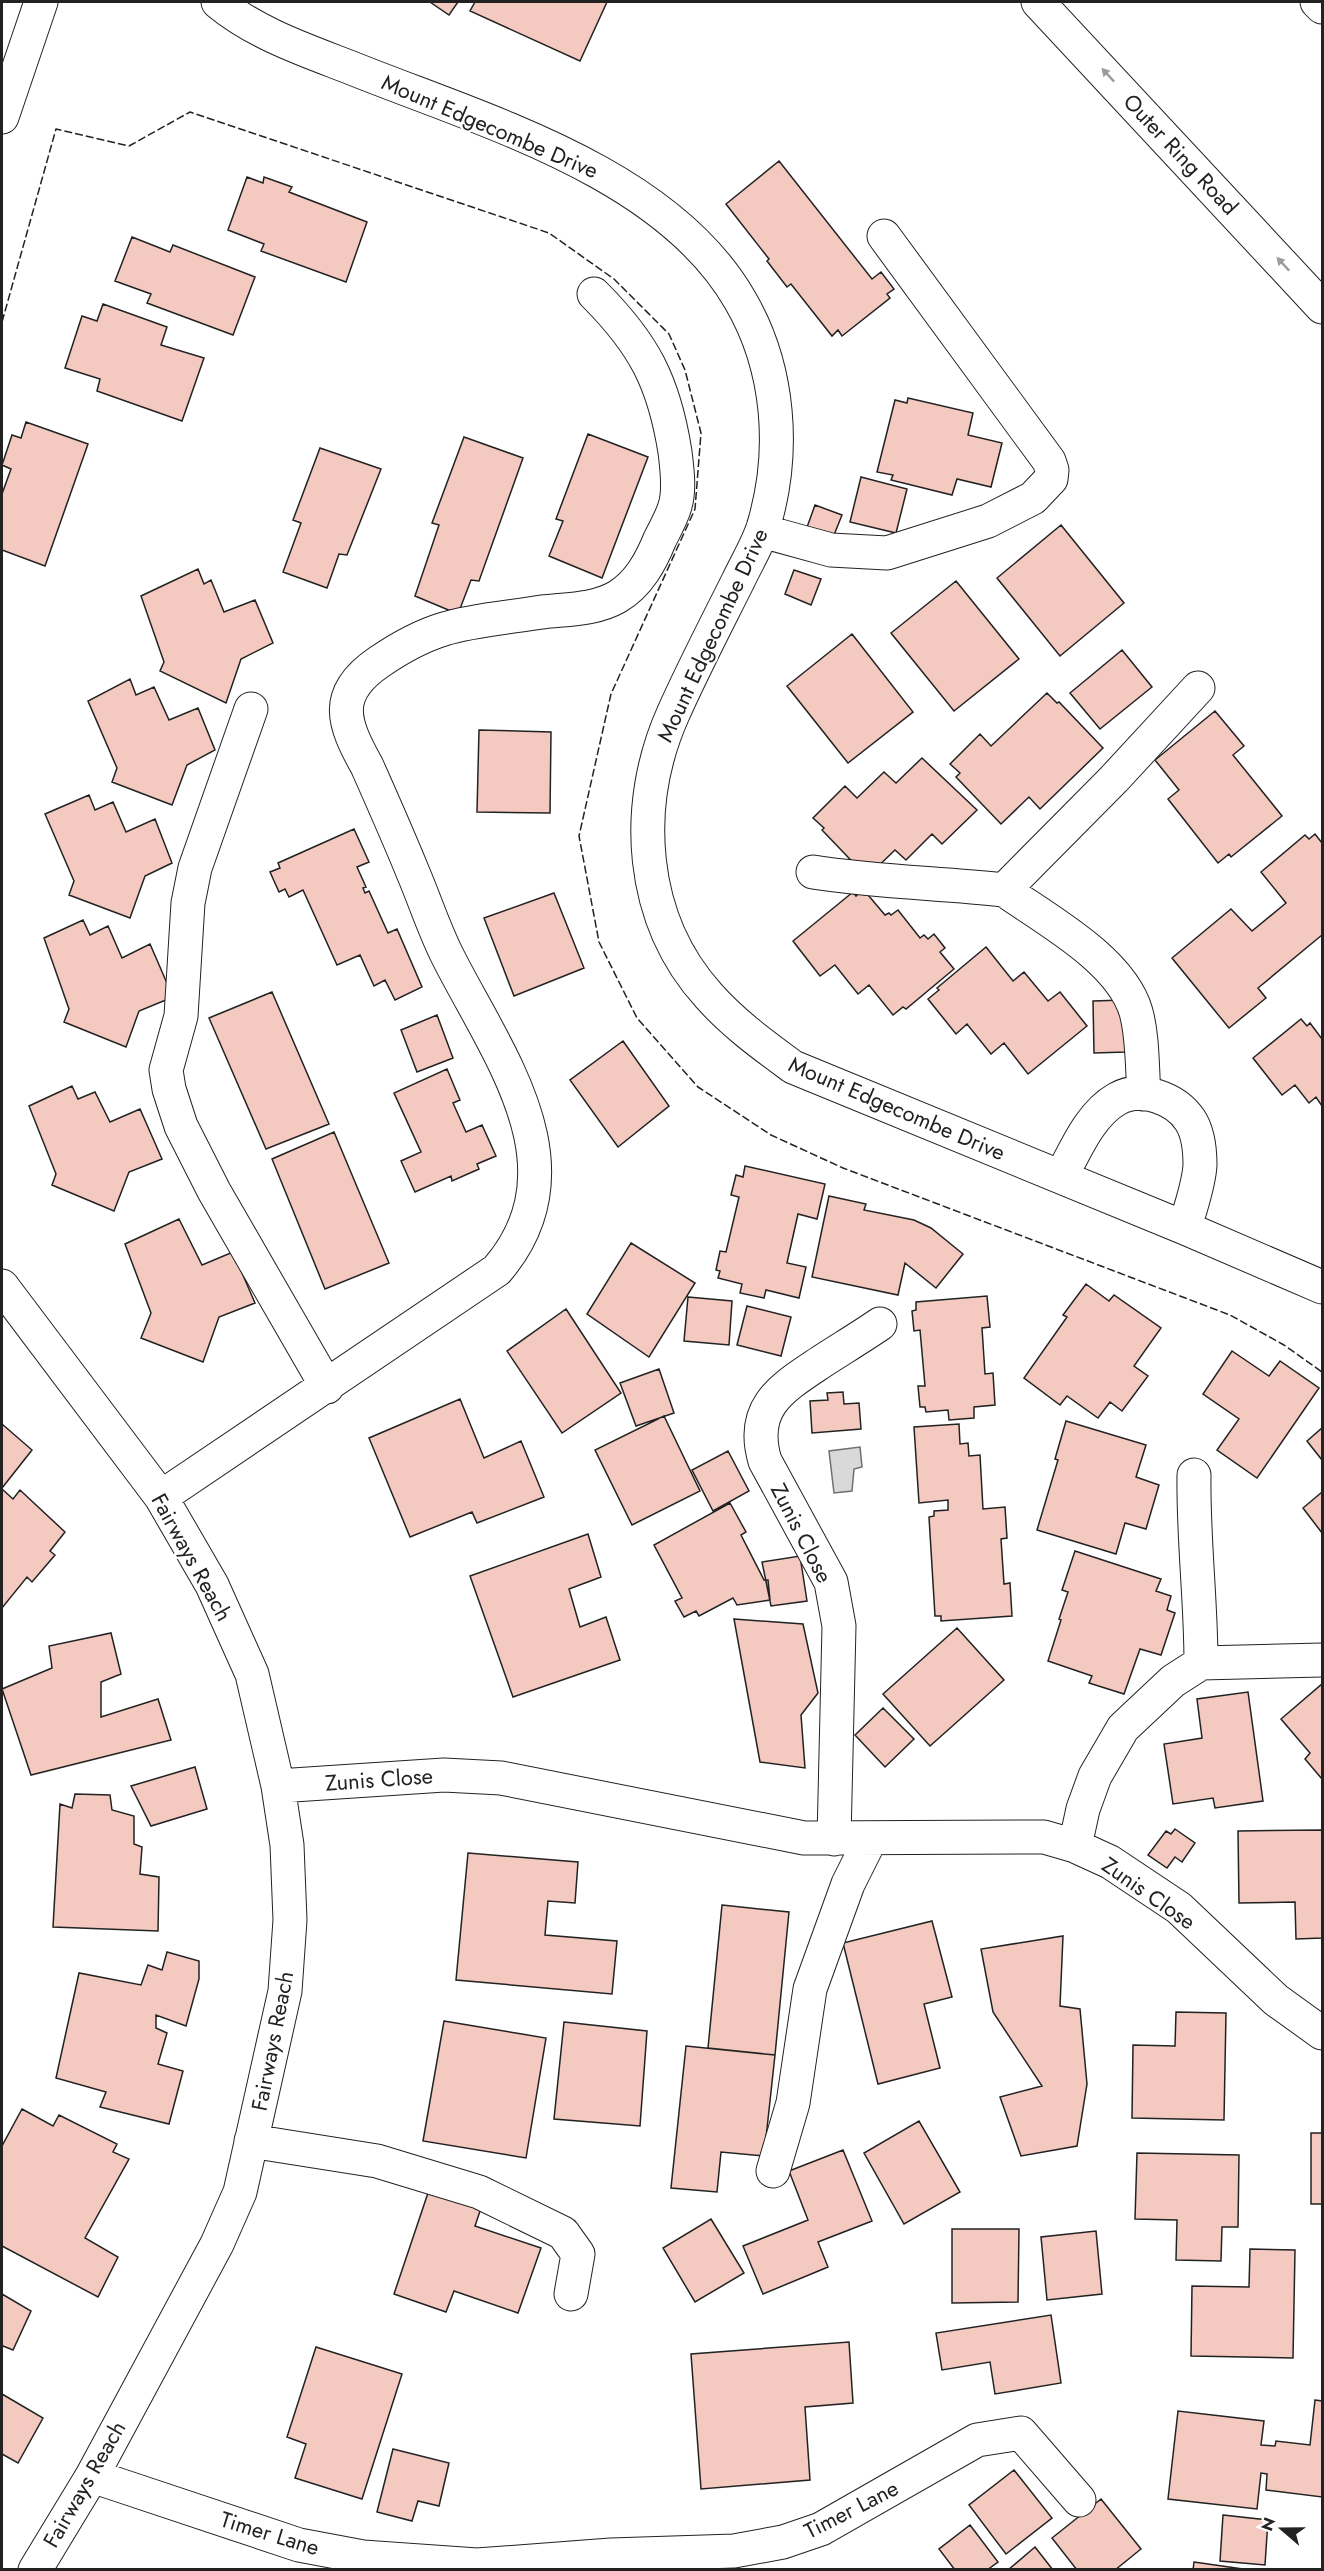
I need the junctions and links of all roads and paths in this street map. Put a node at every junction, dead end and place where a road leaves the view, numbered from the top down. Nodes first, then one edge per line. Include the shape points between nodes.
1 (41, 2) edge
2 (218, 2) edge
3 (1038, 2) edge
4 (1317, 2) edge
5 (1323, 7) edge
6 (2, 117) edge
7 (884, 236) dead end
8 (594, 294) dead end
9 (1323, 307) edge
10 (762, 531) junction
11 (1198, 688) dead end
12 (251, 709) dead end
13 (813, 872) dead end
14 (1004, 890) junction
15 (1144, 1094) junction
16 (1061, 1177) junction
17 (1185, 1228) junction
18 (2, 1286) edge
19 (1323, 1287) edge
20 (880, 1324) dead end
21 (327, 1387) junction
22 (1194, 1475) dead end
23 (161, 1497) junction
24 (1323, 1660) edge
25 (1201, 1663) junction
26 (278, 1786) junction
27 (834, 1839) junction
28 (870, 1839) junction
29 (1075, 1846) junction
30 (1323, 2033) edge
31 (251, 2141) junction
32 (773, 2171) dead end
33 (572, 2294) dead end
34 (92, 2475) junction
35 (1078, 2500) dead end
36 (35, 2570) edge

1 - 6 main road
2 - 10 main road, Mount Edgecombe Drive via 288,43 538,142 610,178 658,209 705,251 740,299 763,347 777,415 771,498
9 -> 3 main road, Outer Ring Road
4 - 5 main road
7 - 10 main road via 1049,461 1051,479 1033,498 988,521 887,553 831,550
8 - 21 main road via 621,321 654,371 669,416 677,467 676,506 653,556 637,580 618,596 594,607 444,628 394,652 354,685 344,713 351,738 367,766 446,953 490,1033 526,1113 535,1150 536,1185 512,1253 497,1270
10 - 16 main road, Mount Edgecombe Drive via 673,713 658,750 648,796 647,851 652,880 676,952 707,994 744,1031 793,1067
11 - 14 main road
12 - 21 main road via 195,867 188,903 181,1016 166,1070 186,1136
13 - 14 main road via 873,881
14 - 15 main road via 1109,968 1128,992 1137,1014
15 - 16 main road via 1116,1099 1104,1110 1083,1135
15 - 17 main road via 1177,1106 1197,1133 1200,1166
16 - 17 main road, Mount Edgecombe Drive
17 - 19 main road, Mount Edgecombe Drive
18 - 23 main road, Fairways Reach
20 - 27 main road, Zunis Close via 783,1387 761,1425 759,1441 765,1461 831,1582 839,1626
21 - 23 main road
22 - 25 main road via 1193,1529 1201,1605
23 - 26 main road, Fairways Reach via 212,1585 252,1674
24 - 25 main road
25 - 29 main road via 1173,1681 1123,1728 1095,1776
26 - 27 main road, Zunis Close via 444,1775 501,1778 804,1838
26 - 31 main road, Fairways Reach via 287,1845 290,1920 285,1991
27 - 28 main road, Zunis Close
28 - 29 main road, Zunis Close via 1044,1837
28 - 32 main road via 848,1884 810,1989 793,2103
29 - 30 main road, Zunis Close via 1110,1862 1179,1908 1276,2000
31 - 33 main road via 377,2162 479,2192 563,2233 578,2253
31 - 34 main road, Fairways Reach via 240,2192 217,2244
34 - 35 main road, Timer Lane via 299,2545 363,2557 477,2565 734,2551 783,2542 821,2529 977,2440 1021,2433
34 - 36 main road, Fairways Reach

